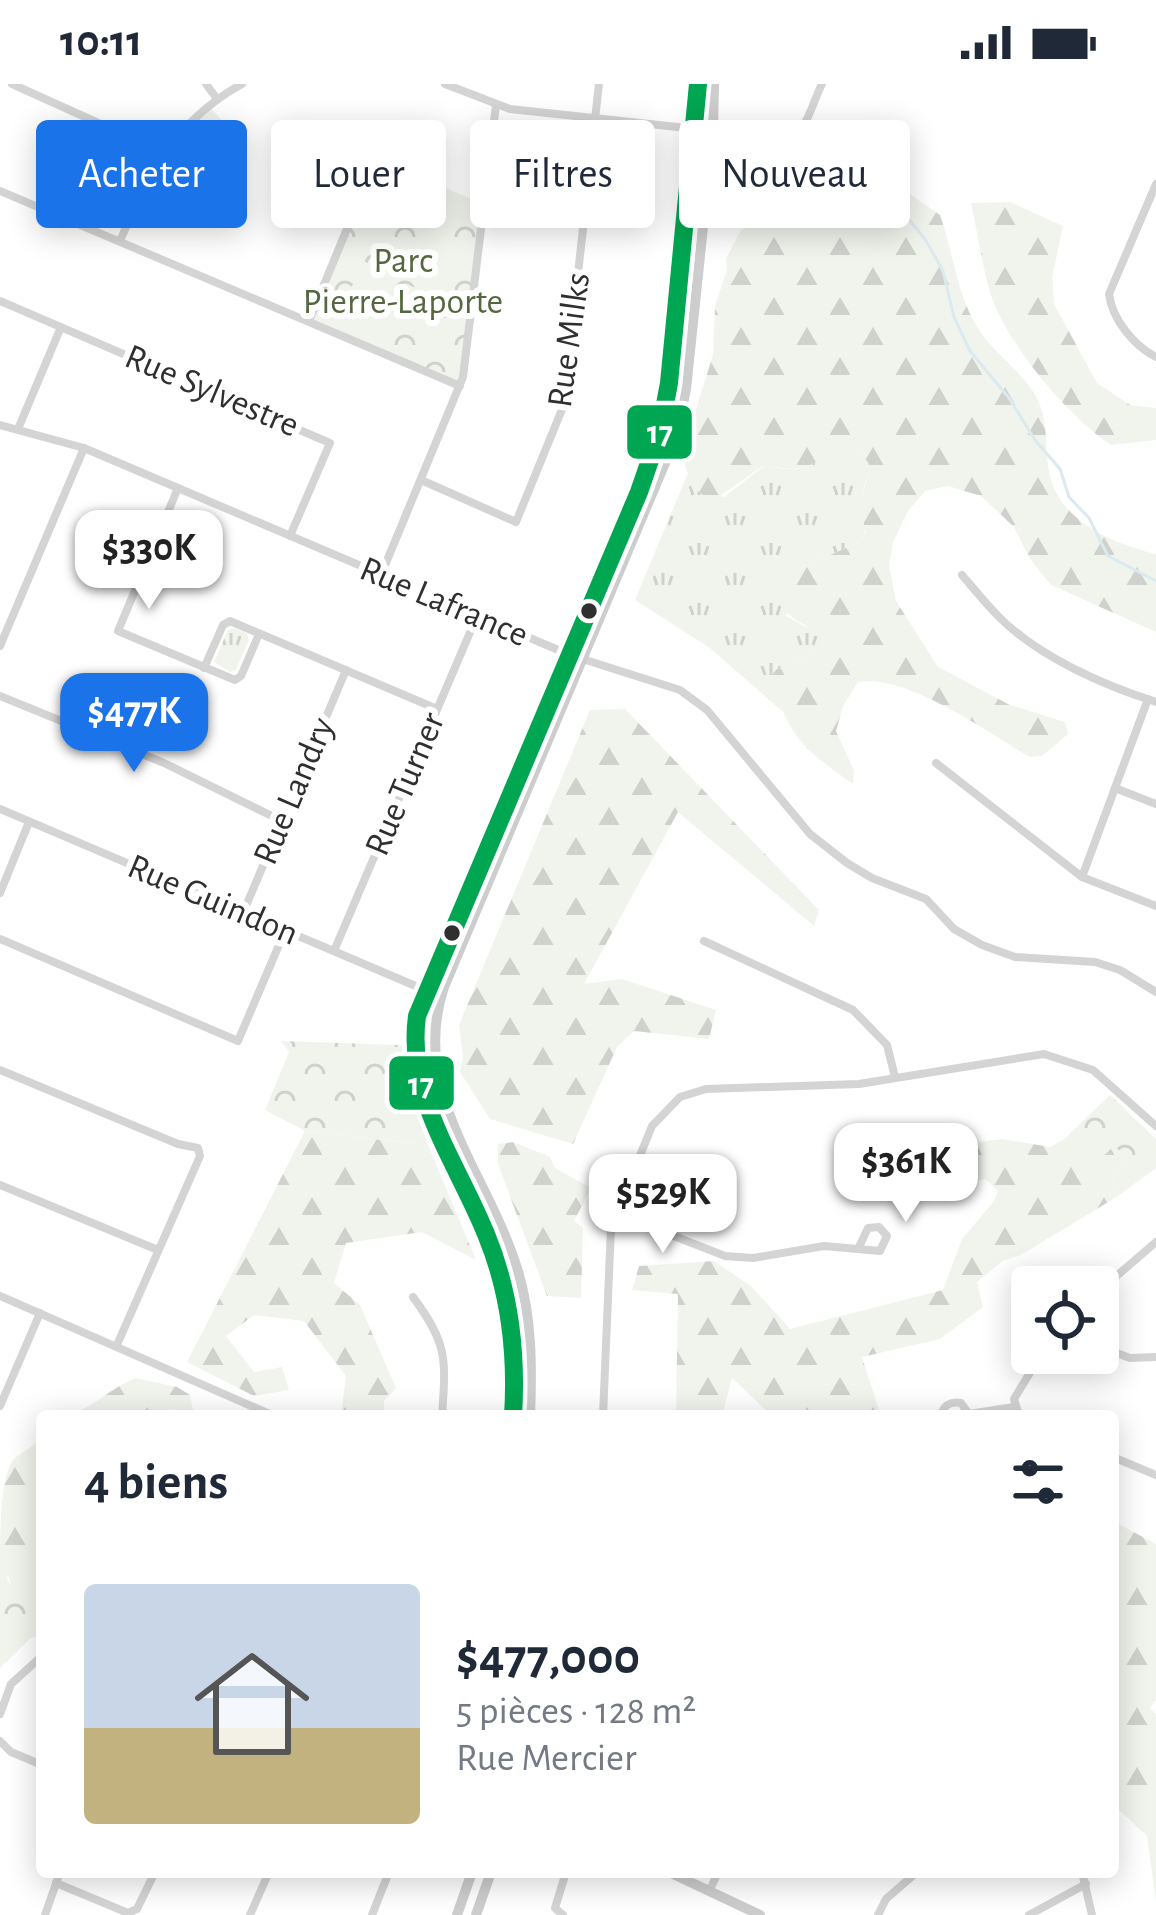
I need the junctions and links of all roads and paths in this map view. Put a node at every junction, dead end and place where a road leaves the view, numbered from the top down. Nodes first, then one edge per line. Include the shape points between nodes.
1 (12, 84) edge
2 (206, 84) edge
3 (242, 84) edge
4 (445, 84) edge
5 (598, 84) edge
6 (698, 84) edge
7 (714, 84) edge
8 (822, 84) edge
9 (217, 99) junction
10 (496, 105) junction
11 (596, 119) junction
12 (93, 120) edge
13 (191, 120) edge
14 (494, 120) edge
15 (696, 120) edge
16 (713, 120) edge
17 (805, 120) edge
18 (679, 127) edge
19 (1156, 184) edge
20 (0, 191) edge
21 (126, 228) edge
22 (347, 228) edge
23 (480, 228) edge
24 (583, 228) edge
25 (684, 228) edge
26 (703, 228) edge
27 (120, 242) junction
28 (0, 301) edge
29 (309, 321) junction
30 (61, 327) junction
31 (1156, 357) edge
32 (460, 386) junction
33 (0, 425) edge
34 (18, 429) junction
35 (84, 448) junction
36 (421, 481) junction
37 (178, 488) junction
38 (290, 536) junction
39 (962, 574) dead end
40 (381, 575) junction
41 (477, 616) junction
42 (259, 634) junction
43 (0, 646) edge
44 (570, 656) junction
45 (584, 660) junction
46 (204, 668) junction
47 (346, 670) junction
48 (0, 696) edge
49 (1152, 700) edge
50 (437, 709) junction
51 (936, 763) dead end
52 (1115, 788) junction
53 (1156, 804) edge
54 (0, 809) edge
55 (282, 820) junction
56 (29, 822) junction
57 (1082, 877) junction
58 (0, 893) edge
59 (1156, 907) edge
60 (243, 913) junction
61 (285, 931) junction
62 (0, 939) edge
63 (704, 941) dead end
64 (334, 952) junction
65 (425, 990) junction
66 (1156, 992) edge
67 (0, 1070) edge
68 (895, 1077) junction
69 (1156, 1126) edge
70 (0, 1185) edge
71 (615, 1213) junction
72 (1156, 1242) edge
73 (859, 1247) dead end
74 (158, 1250) junction
75 (1119, 1274) edge
76 (0, 1296) edge
77 (413, 1297) dead end
78 (40, 1313) junction
79 (117, 1345) junction
80 (1119, 1354) edge
81 (1156, 1357) edge
82 (1028, 1374) edge
83 (0, 1406) edge
84 (260, 1410) edge
85 (442, 1410) edge
86 (513, 1410) edge
87 (530, 1410) edge
88 (603, 1410) edge
89 (1017, 1410) edge
90 (1119, 1459) edge
91 (1156, 1474) edge
92 (36, 1661) edge
93 (0, 1714) edge
94 (0, 1741) edge
95 (36, 1763) edge
96 (58, 1878) edge
97 (152, 1878) edge
98 (266, 1878) edge
99 (387, 1878) edge
100 (470, 1878) edge
101 (489, 1878) edge
102 (564, 1878) edge
103 (683, 1878) edge
104 (715, 1878) edge
105 (909, 1878) edge
106 (1084, 1878) edge
107 (56, 1883) junction
108 (1086, 1884) junction
109 (710, 1890) junction
110 (45, 1915) edge
111 (250, 1915) edge
112 (372, 1915) edge
113 (457, 1915) edge
114 (476, 1915) edge
115 (563, 1915) edge
116 (760, 1915) edge
117 (878, 1915) edge
118 (1029, 1915) edge
119 (1092, 1915) edge

1 - 12 street
2 - 9 street
3 - 9 street
4 - 10 street
5 - 11 street
6 - 15 main road
7 - 16 main road
8 - 17 street
9 - 13 street
10 - 11 street
10 - 14 street
11 - 18 street
19 - 31 street via 1109,294 1115,314
20 - 27 street
21 - 27 street
22 - 29 street
23 - 32 street
24 - 36 street, Rue Milks via 563,406 516,522
25 - 44 main road via 660,431
26 - 45 main road via 676,437
27 - 29 street
28 - 30 street, Rue Sylvestre
29 - 32 street
30 - 34 street
30 - 38 street, Rue Sylvestre via 330,442
32 - 36 street
33 - 34 street, Rue Lafrance
34 - 35 street, Rue Lafrance
35 - 37 street, Rue Lafrance
35 - 43 street
36 - 40 street
37 - 38 street, Rue Lafrance
37 - 46 street via 118,631
38 - 40 street, Rue Lafrance
39 - 49 street via 1001,620 1037,645
40 - 41 street, Rue Lafrance
41 - 44 street, Rue Lafrance
41 - 50 street, Rue Turner
42 - 46 street via 238,678
42 - 46 street via 225,622
42 - 47 street
44 - 45 street, Rue Lafrance
44 - 65 main road
45 - 66 street, Rue Lafrance via 699,702 810,834 872,878 926,899 954,929 1015,957 1095,962
45 - 87 main road via 433,1028 440,1094 519,1273
47 - 50 street
47 - 55 street, Rue Landry
48 - 55 street
49 - 52 street
50 - 64 street, Rue Turner
51 - 57 street
52 - 53 street
52 - 57 street
54 - 56 street, Rue Guindon
55 - 60 street, Rue Landry
56 - 58 street
56 - 60 street, Rue Guindon
57 - 59 street
60 - 61 street, Rue Guindon
61 - 62 street via 238,1041
61 - 64 street, Rue Guindon
63 - 68 street via 853,1010 887,1045
64 - 65 street, Rue Guindon
65 - 86 main road via 416,1071 502,1282
67 - 74 street via 198,1148
68 - 69 street via 1054,1056 1103,1076
68 - 71 street via 680,1097 652,1126
70 - 74 street
71 - 73 street via 725,1256
71 - 88 street
72 - 75 street
74 - 79 street
76 - 78 street
77 - 85 street via 439,1331
78 - 79 street
78 - 83 street
79 - 84 street
80 - 81 street
82 - 89 street
90 - 91 street
92 - 93 street via 11,1684
94 - 95 street
96 - 107 street
97 - 107 street via 128,1913
98 - 111 street
99 - 112 street
100 - 113 main road
101 - 114 main road
102 - 115 street via 555,1908
103 - 109 main road
104 - 109 street
105 - 117 street
106 - 108 street
107 - 110 street
108 - 118 street
108 - 119 street
109 - 116 main road

